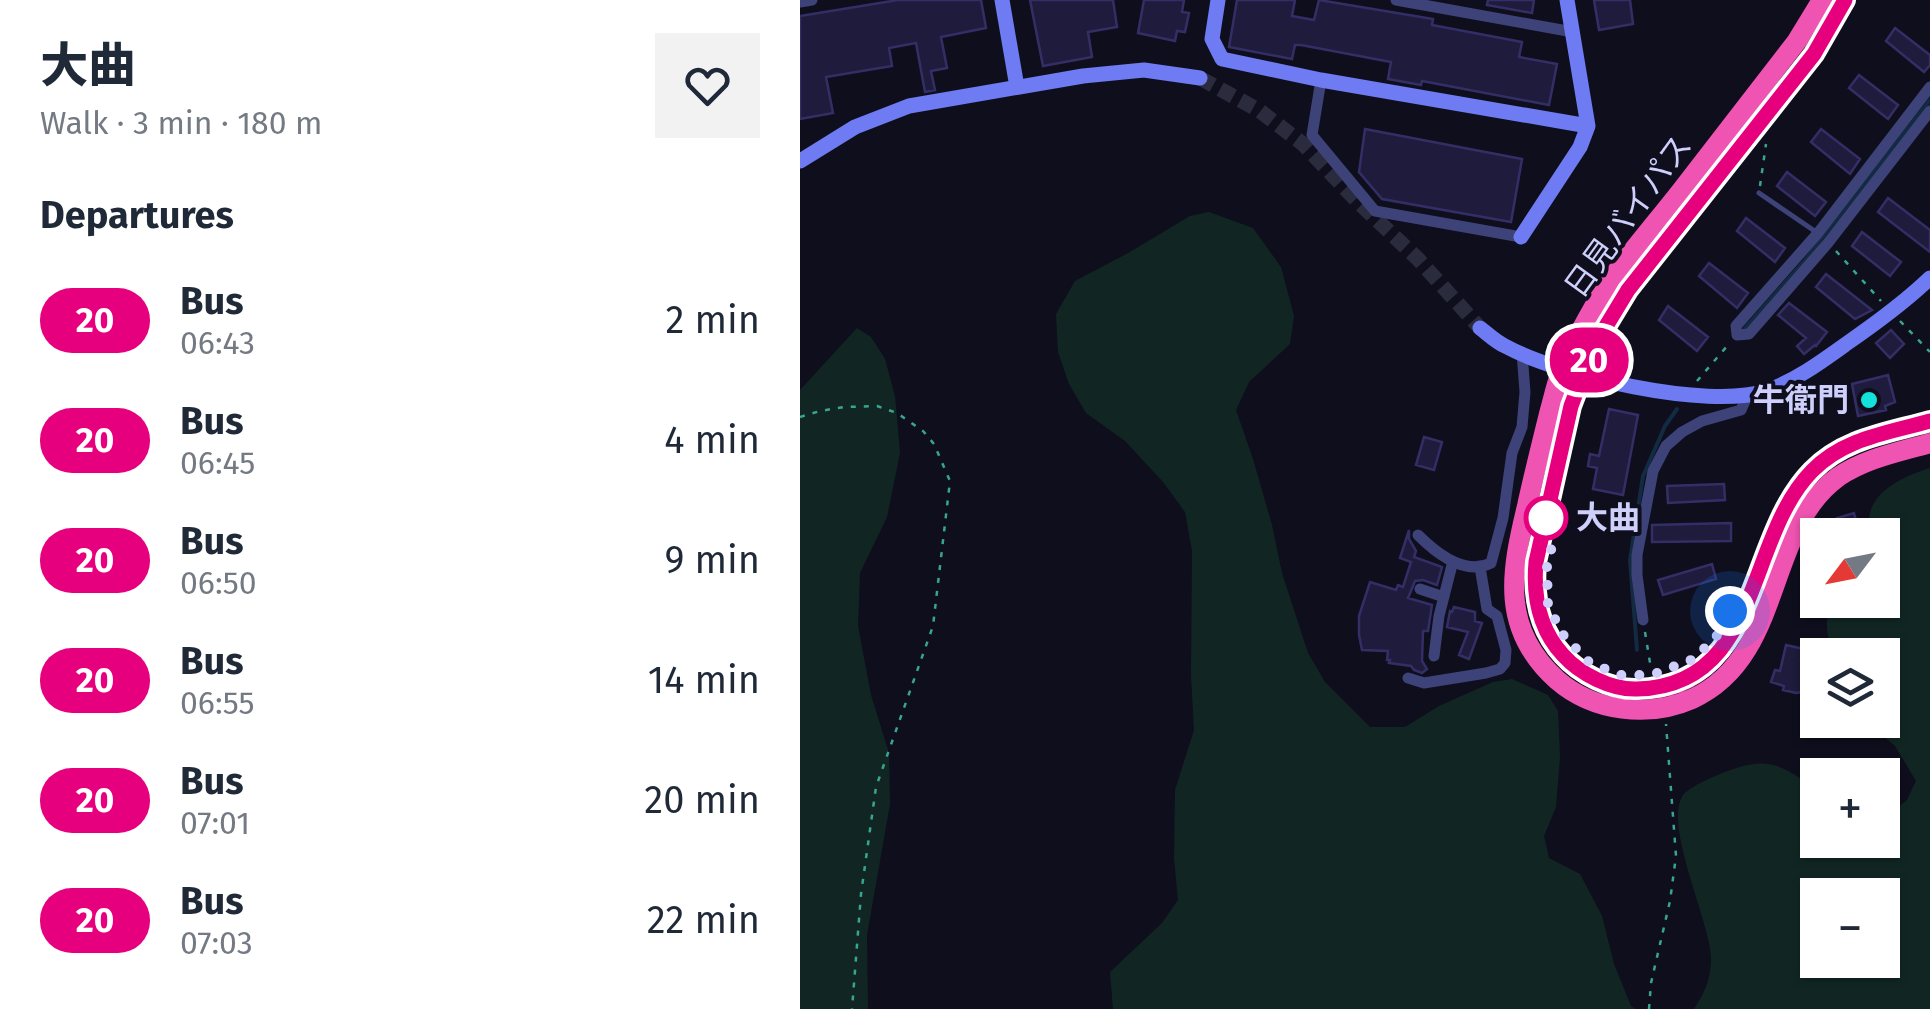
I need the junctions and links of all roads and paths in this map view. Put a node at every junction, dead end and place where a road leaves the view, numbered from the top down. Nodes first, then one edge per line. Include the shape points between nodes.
1 (812, 0) edge
2 (1002, 0) edge
3 (1218, 0) edge
4 (1396, 0) edge
5 (1567, 0) edge
6 (1822, 0) edge
7 (1845, 0) edge
8 (800, 2) edge
9 (1573, 32) junction
10 (1200, 78) tunnel mouth
11 (1321, 80) junction
12 (1017, 87) junction
13 (1930, 88) edge
14 (1930, 111) edge
15 (1588, 126) junction
16 (1764, 138) dead end
17 (1884, 158) junction
18 (800, 160) edge
19 (1759, 194) joint
20 (1520, 236) joint
21 (1823, 238) junction
22 (1930, 278) edge
23 (1891, 312) junction
24 (1480, 328) tunnel mouth
25 (1737, 335) joint
26 (1930, 352) edge
27 (1522, 353) junction
28 (1572, 372) junction
29 (1686, 394) junction
30 (1748, 394) junction
31 (800, 417) edge
32 (1930, 421) edge
33 (1930, 443) edge
34 (1418, 535) dead end
35 (1452, 562) junction
36 (1480, 567) junction
37 (1420, 589) dead end
38 (1444, 597) junction
39 (1643, 620) joint
40 (1434, 656) dead end
41 (1652, 675) dead end
42 (1408, 678) dead end
43 (1665, 708) junction
44 (852, 1009) edge
45 (1650, 1009) edge

1 - 8 street
2 - 12 street
3 - 11 street via 1212,38 1222,59
4 - 9 street
5 - 9 street
6 - 28 highway, 日見バイパス via 1612,278
7 - 28 highway, 日見バイパス via 1814,54 1628,290
9 - 15 street
10 - 12 street via 1144,70
11 - 15 street
11 - 20 street via 1312,136 1375,211
12 - 18 street via 909,106 855,127
13 - 17 street
14 - 17 street
15 - 20 street
16 - 19 path
17 - 21 street
19 - 21 lane
21 - 23 path
21 - 25 street via 1736,326
22 - 23 street
23 - 26 path
23 - 30 street via 1812,368
24 - 27 street
25 - 29 path
27 - 28 street
27 - 36 street via 1522,427 1491,563
28 - 29 street
28 - 32 highway, 日見バイパス via 1571,406 1536,562 1537,605 1549,638 1573,665 1629,689 1682,680 1716,657 1782,516 1812,470 1859,440
28 - 43 highway, 日見バイパス via 1539,452 1515,556 1516,613 1533,652 1569,690 1622,709
29 - 30 street
30 - 39 street via 1741,410 1682,432 1653,471 1637,555
31 - 44 path via 844,407 897,413 934,444 950,481 933,626 876,787
33 - 43 highway, 日見バイパス via 1836,478 1798,528 1754,640 1732,671 1700,695
34 - 35 street
35 - 36 street
35 - 38 street
36 - 42 street via 1505,663 1486,673 1424,683
37 - 38 street
38 - 40 street
39 - 41 path
43 - 45 path via 1676,856

